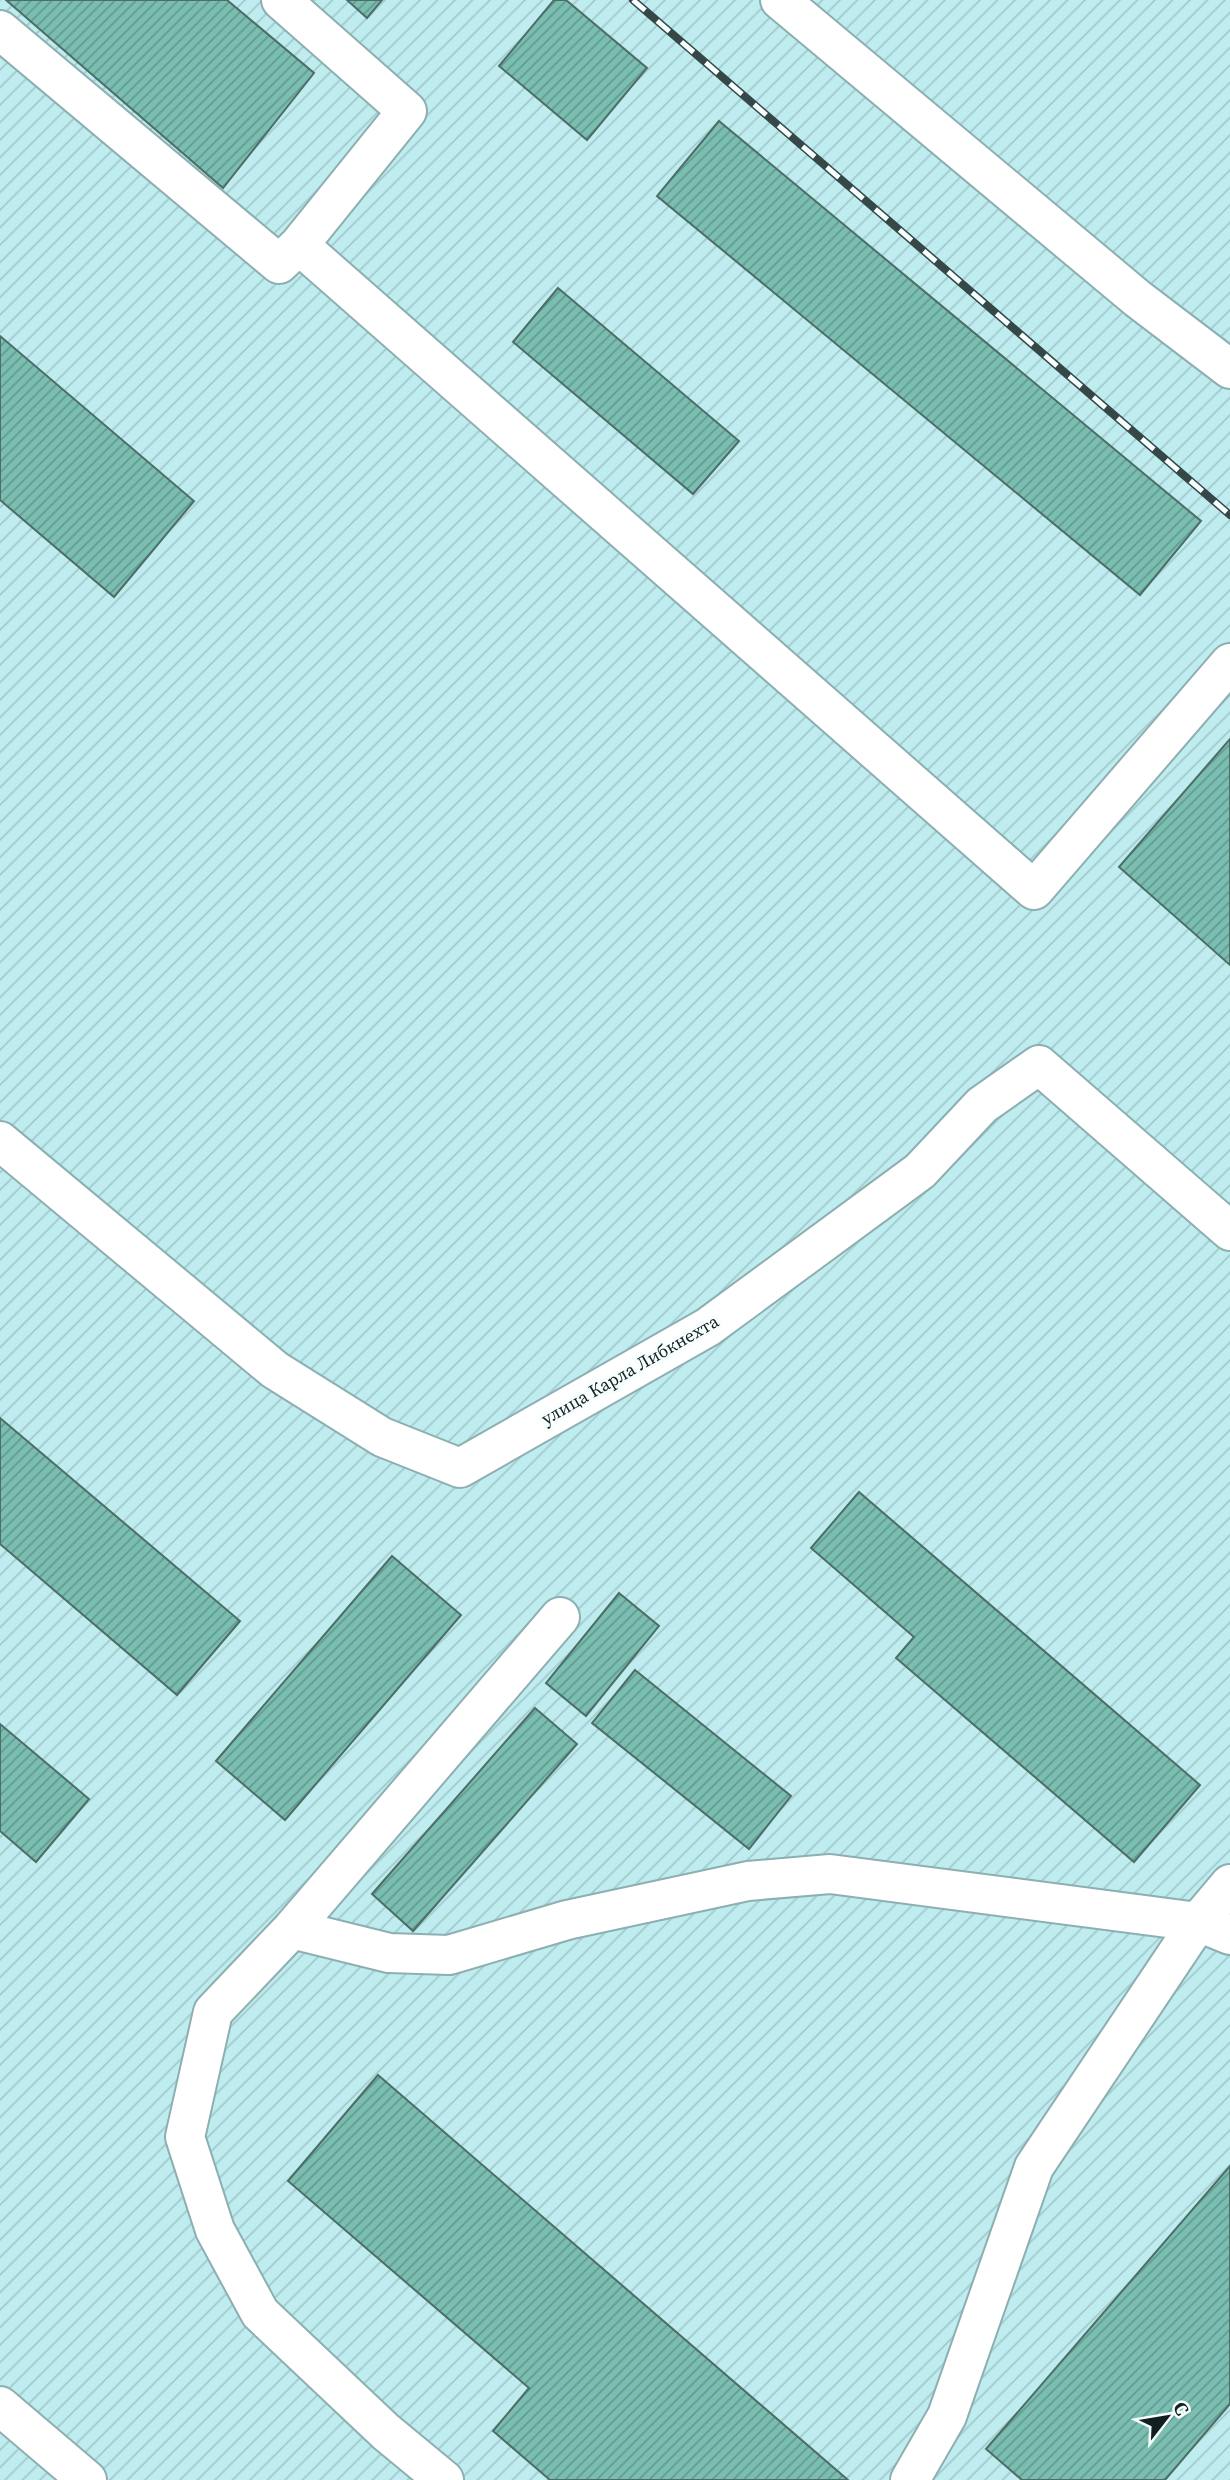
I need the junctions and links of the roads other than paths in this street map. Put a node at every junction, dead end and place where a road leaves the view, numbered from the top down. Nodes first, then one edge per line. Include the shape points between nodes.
1 (281, 0) edge
2 (780, 0) edge
3 (0, 30) edge
4 (299, 245) junction
5 (1230, 369) edge
6 (1230, 663) edge
7 (0, 1140) edge
8 (1230, 1231) edge
9 (560, 1617) dead end
10 (1230, 1884) edge
11 (1214, 1928) edge
12 (292, 1929) junction
13 (0, 2406) edge
14 (87, 2480) edge
15 (444, 2480) edge
16 (909, 2480) edge

1 - 4 lane via 407,111
2 - 5 lane via 1138,299
3 - 4 lane via 279,264
4 - 6 lane via 1034,890
7 - 8 lane, улица Карла Либкнехта via 275,1370 382,1437 460,1468 708,1327 920,1171 982,1105 1039,1065
9 - 12 lane
10 - 11 lane
11 - 12 lane via 830,1874 748,1881 567,1920 449,1955 389,1953
11 - 16 lane via 1034,2167 947,2416
12 - 15 lane via 213,2012 185,2137 215,2230 260,2313
13 - 14 lane

